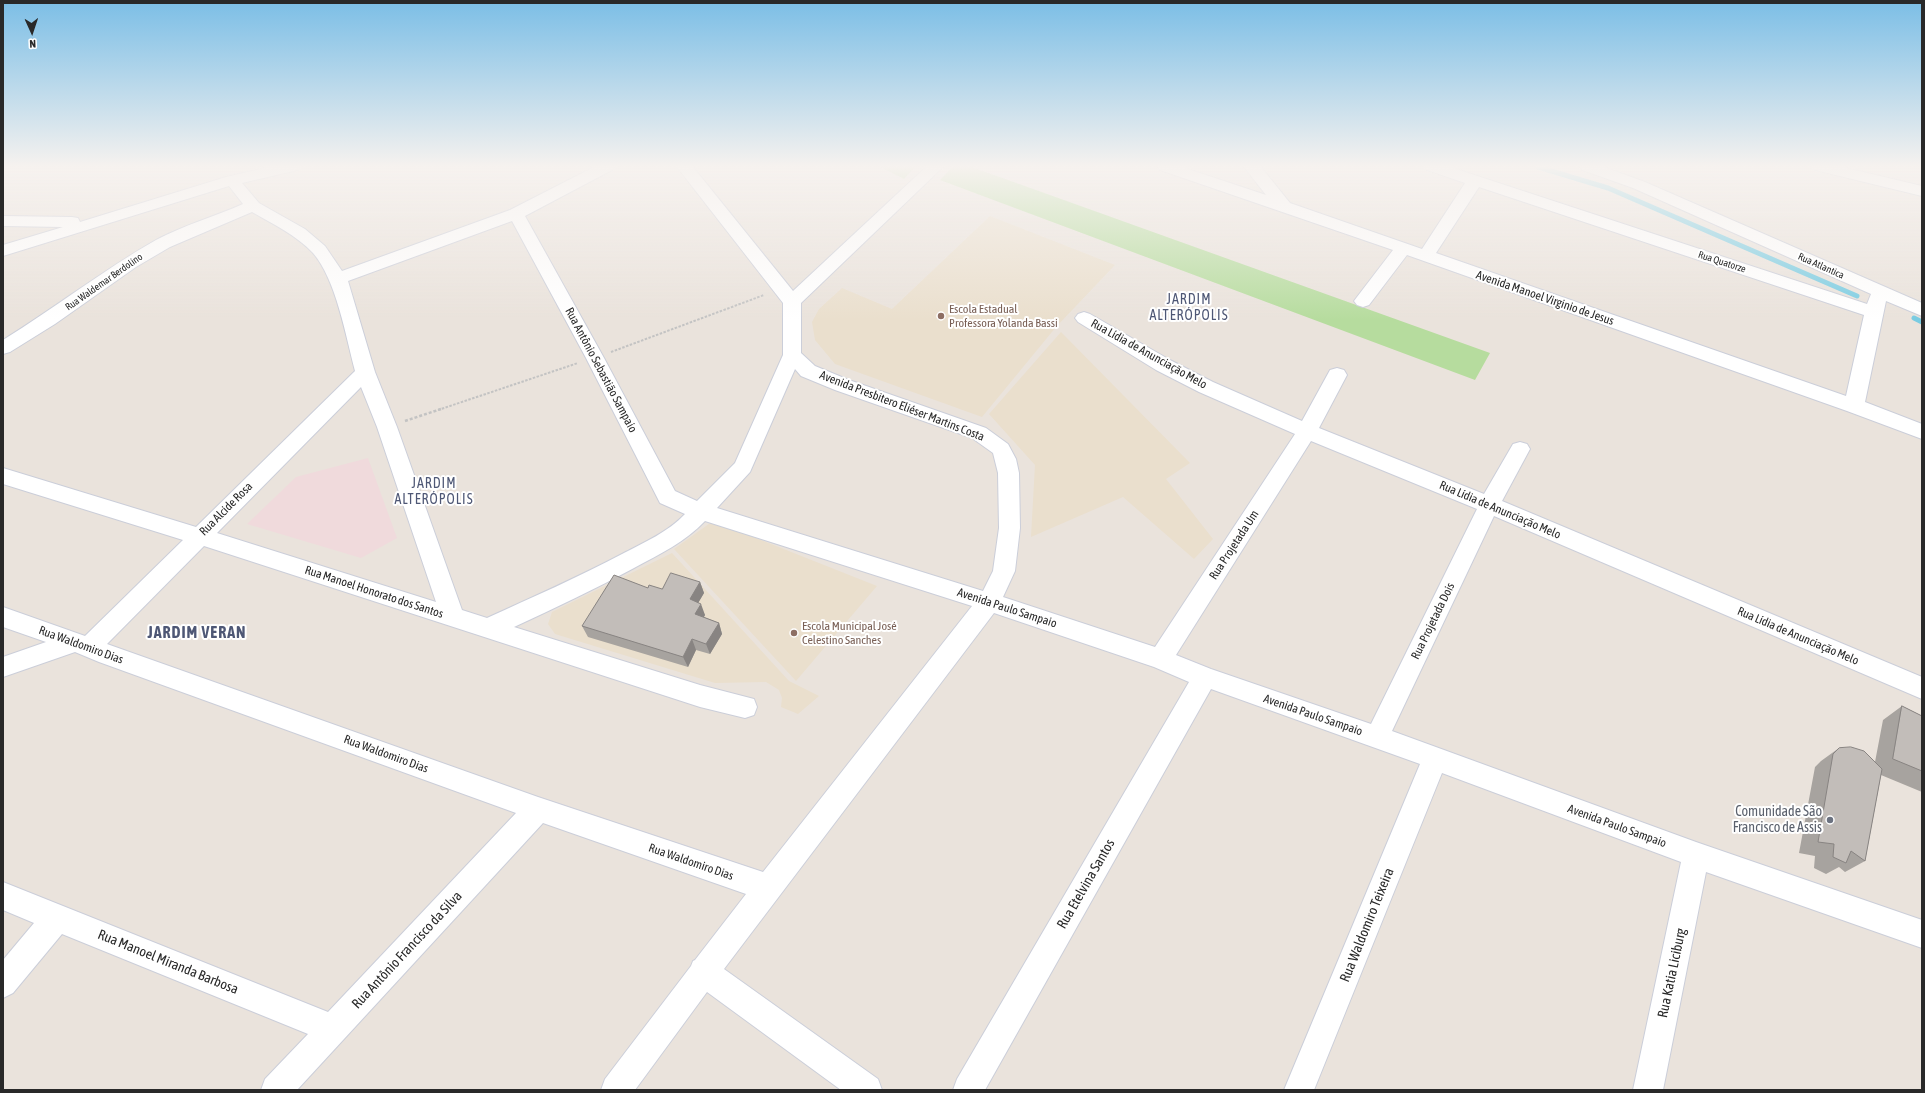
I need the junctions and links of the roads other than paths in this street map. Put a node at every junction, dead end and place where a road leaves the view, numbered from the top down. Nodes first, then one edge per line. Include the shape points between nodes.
1 (106, 218) edge
2 (224, 218) edge
3 (273, 218) edge
4 (505, 218) edge
5 (518, 218) edge
6 (725, 218) edge
7 (881, 218) edge
8 (1318, 218) edge
9 (1451, 218) edge
10 (1585, 218) edge
11 (1713, 218) edge
12 (3, 221) edge
13 (90, 223) junction
14 (1403, 248) junction
15 (3, 251) edge
16 (1426, 256) junction
17 (338, 278) junction
18 (1880, 293) junction
19 (1363, 301) dead end
20 (792, 302) junction
21 (1922, 310) edge
22 (1874, 312) junction
23 (1084, 318) dead end
24 (3, 348) edge
25 (792, 355) junction
26 (365, 372) junction
27 (1337, 375) dead end
28 (1854, 406) junction
29 (1307, 431) junction
30 (1922, 432) edge
31 (1520, 449) dead end
32 (3, 476) edge
33 (1488, 505) junction
34 (699, 511) junction
35 (199, 536) junction
36 (989, 602) junction
37 (3, 617) edge
38 (453, 617) junction
39 (488, 628) junction
40 (82, 644) junction
41 (1160, 659) junction
42 (3, 667) edge
43 (1205, 677) junction
44 (1922, 688) edge
45 (745, 707) dead end
46 (1377, 737) junction
47 (1435, 759) junction
48 (538, 809) junction
49 (1696, 855) junction
50 (770, 888) junction
51 (3, 896) edge
52 (57, 918) junction
53 (1922, 934) edge
54 (703, 971) junction
55 (3, 983) edge
56 (333, 1029) junction
57 (276, 1090) edge
58 (616, 1090) edge
59 (867, 1090) edge
60 (968, 1090) edge
61 (1299, 1090) edge
62 (1648, 1090) edge

1 - 13 street
2 - 24 street, Rua Waldemar Berdolino via 164,243
3 - 17 street via 299,233 318,250
4 - 17 street
5 - 34 street, Rua Antônio Sebastião Sampaio via 667,497
6 - 20 street
7 - 20 street
8 - 14 street, Avenida Manoel Virginio de Jesus
9 - 16 street
10 - 22 street, Rua Quatorze
11 - 18 street, Rua Atlantica
12 - 13 street
13 - 15 street
14 - 16 street, Avenida Manoel Virginio de Jesus
14 - 19 street
16 - 28 street, Avenida Manoel Virginio de Jesus
17 - 26 street
18 - 21 street, Rua Atlantica
18 - 22 street
20 - 25 street
22 - 28 street
23 - 29 street, Rua Lídia de Anunciação Melo via 1206,387
25 - 34 street via 743,467
25 - 36 street, Avenida Presbitero Eliéser Martins Costa via 808,371 979,434 1002,450 1008,465 1009,541 1004,571
26 - 35 street, Rua Alcide Rosa
26 - 38 street via 387,427
27 - 29 street, Rua Projetada Um
28 - 30 street, Avenida Manoel Virginio de Jesus
29 - 33 street, Rua Lídia de Anunciação Melo
29 - 41 street, Rua Projetada Um
31 - 33 street, Rua Projetada Dois
32 - 35 street, Rua Manoel Honorato dos Santos
33 - 44 street, Rua Lídia de Anunciação Melo
33 - 46 street, Rua Projetada Dois
34 - 36 street, Avenida Paulo Sampaio
34 - 39 street via 685,528 646,553
35 - 38 street, Rua Manoel Honorato dos Santos
35 - 40 street, Rua Alcide Rosa
36 - 41 street, Avenida Paulo Sampaio
36 - 50 street, Avenida Presbitero Eliéser Martins Costa
37 - 40 street, Rua Waldomiro Dias
38 - 39 street, Rua Manoel Honorato dos Santos
39 - 45 street, Rua Manoel Honorato dos Santos via 700,696
40 - 42 street
40 - 48 street, Rua Waldomiro Dias
41 - 43 street, Avenida Paulo Sampaio
43 - 46 street, Avenida Paulo Sampaio
43 - 60 street, Rua Etelvina Santos
46 - 47 street, Avenida Paulo Sampaio
47 - 49 street, Avenida Paulo Sampaio
47 - 61 street, Rua Waldomiro Teixeira
48 - 50 street, Rua Waldomiro Dias
48 - 56 street, Rua Antônio Francisco da Silva
49 - 53 street, Avenida Paulo Sampaio
49 - 62 street, Rua Katia Liciburg
50 - 54 street, Avenida Presbitero Eliéser Martins Costa
51 - 52 street, Rua Manoel Miranda Barbosa
52 - 55 street
52 - 56 street, Rua Manoel Miranda Barbosa
54 - 58 street, Avenida Presbitero Eliéser Martins Costa
54 - 59 street
56 - 57 street, Rua Antônio Francisco da Silva

